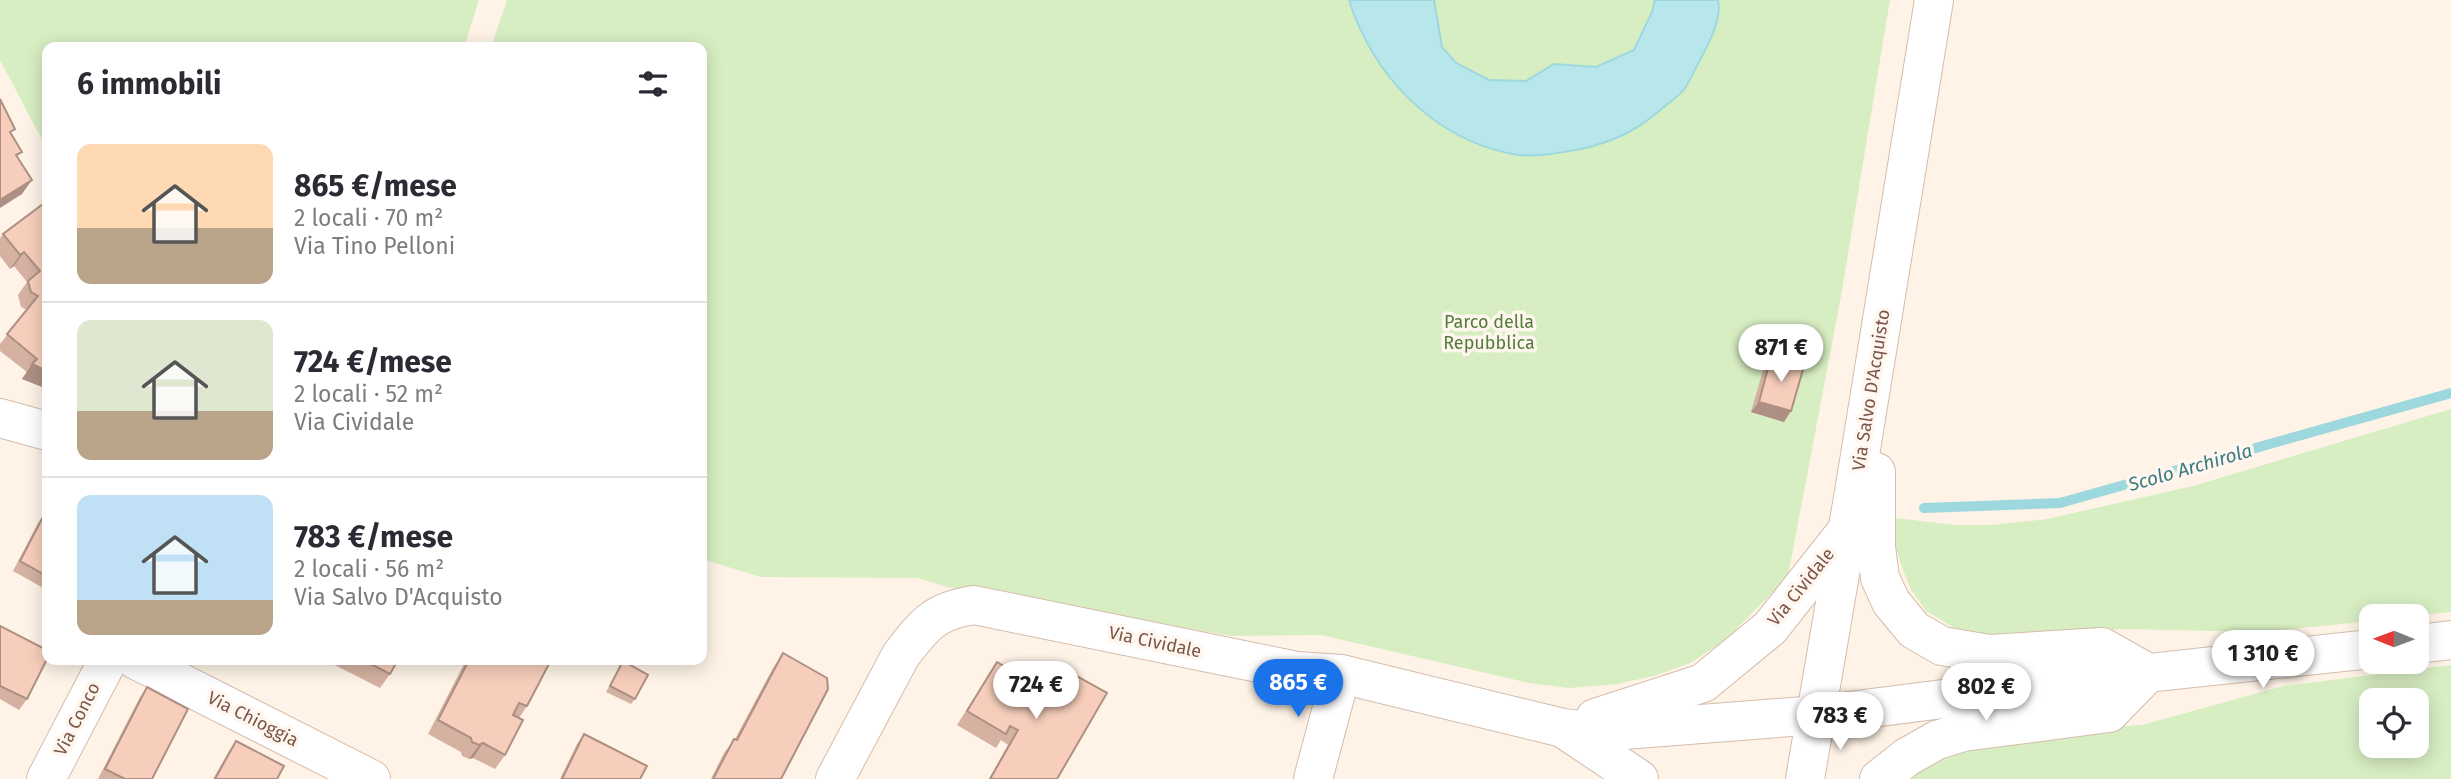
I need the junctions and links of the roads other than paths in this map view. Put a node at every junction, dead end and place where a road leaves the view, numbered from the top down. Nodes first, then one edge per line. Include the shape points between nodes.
1 (1934, 0) edge
2 (1881, 321) junction
3 (0, 418) edge
4 (42, 430) edge
5 (1848, 529) junction
6 (2451, 640) edge
7 (2429, 643) edge
8 (2359, 650) edge
9 (105, 665) edge
10 (146, 665) edge
11 (2148, 673) junction
12 (1341, 674) junction
13 (1816, 715) junction
14 (1563, 728) junction
15 (46, 779) edge
16 (371, 779) edge
17 (835, 779) edge
18 (1313, 779) edge
19 (1639, 779) edge
20 (1805, 779) edge
21 (1879, 779) edge

1 - 2 street, Via Salvo D'Acquisto
2 - 5 street, Via Salvo D'Acquisto
2 - 11 street via 1876,547 1880,578 1891,602 1914,630 1942,646 1989,654 2102,647
3 - 4 street
5 - 13 street, Via Salvo D'Acquisto
5 - 14 street, Via Cividale via 1770,628 1703,683
6 - 7 street
8 - 11 street, Via Cividale
9 - 15 street, Via Conco
10 - 16 street, Via Chioggia
11 - 13 street, Via Cividale
11 - 21 street via 2109,713 1963,732 1906,757
12 - 14 street, Via Cividale
12 - 17 street, Via Cividale via 1297,671 975,605 952,609 930,621 901,655
12 - 18 street
13 - 14 street, Via Cividale via 1598,732
13 - 20 street, Via Salvo D'Acquisto
14 - 19 street, Via Cividale

